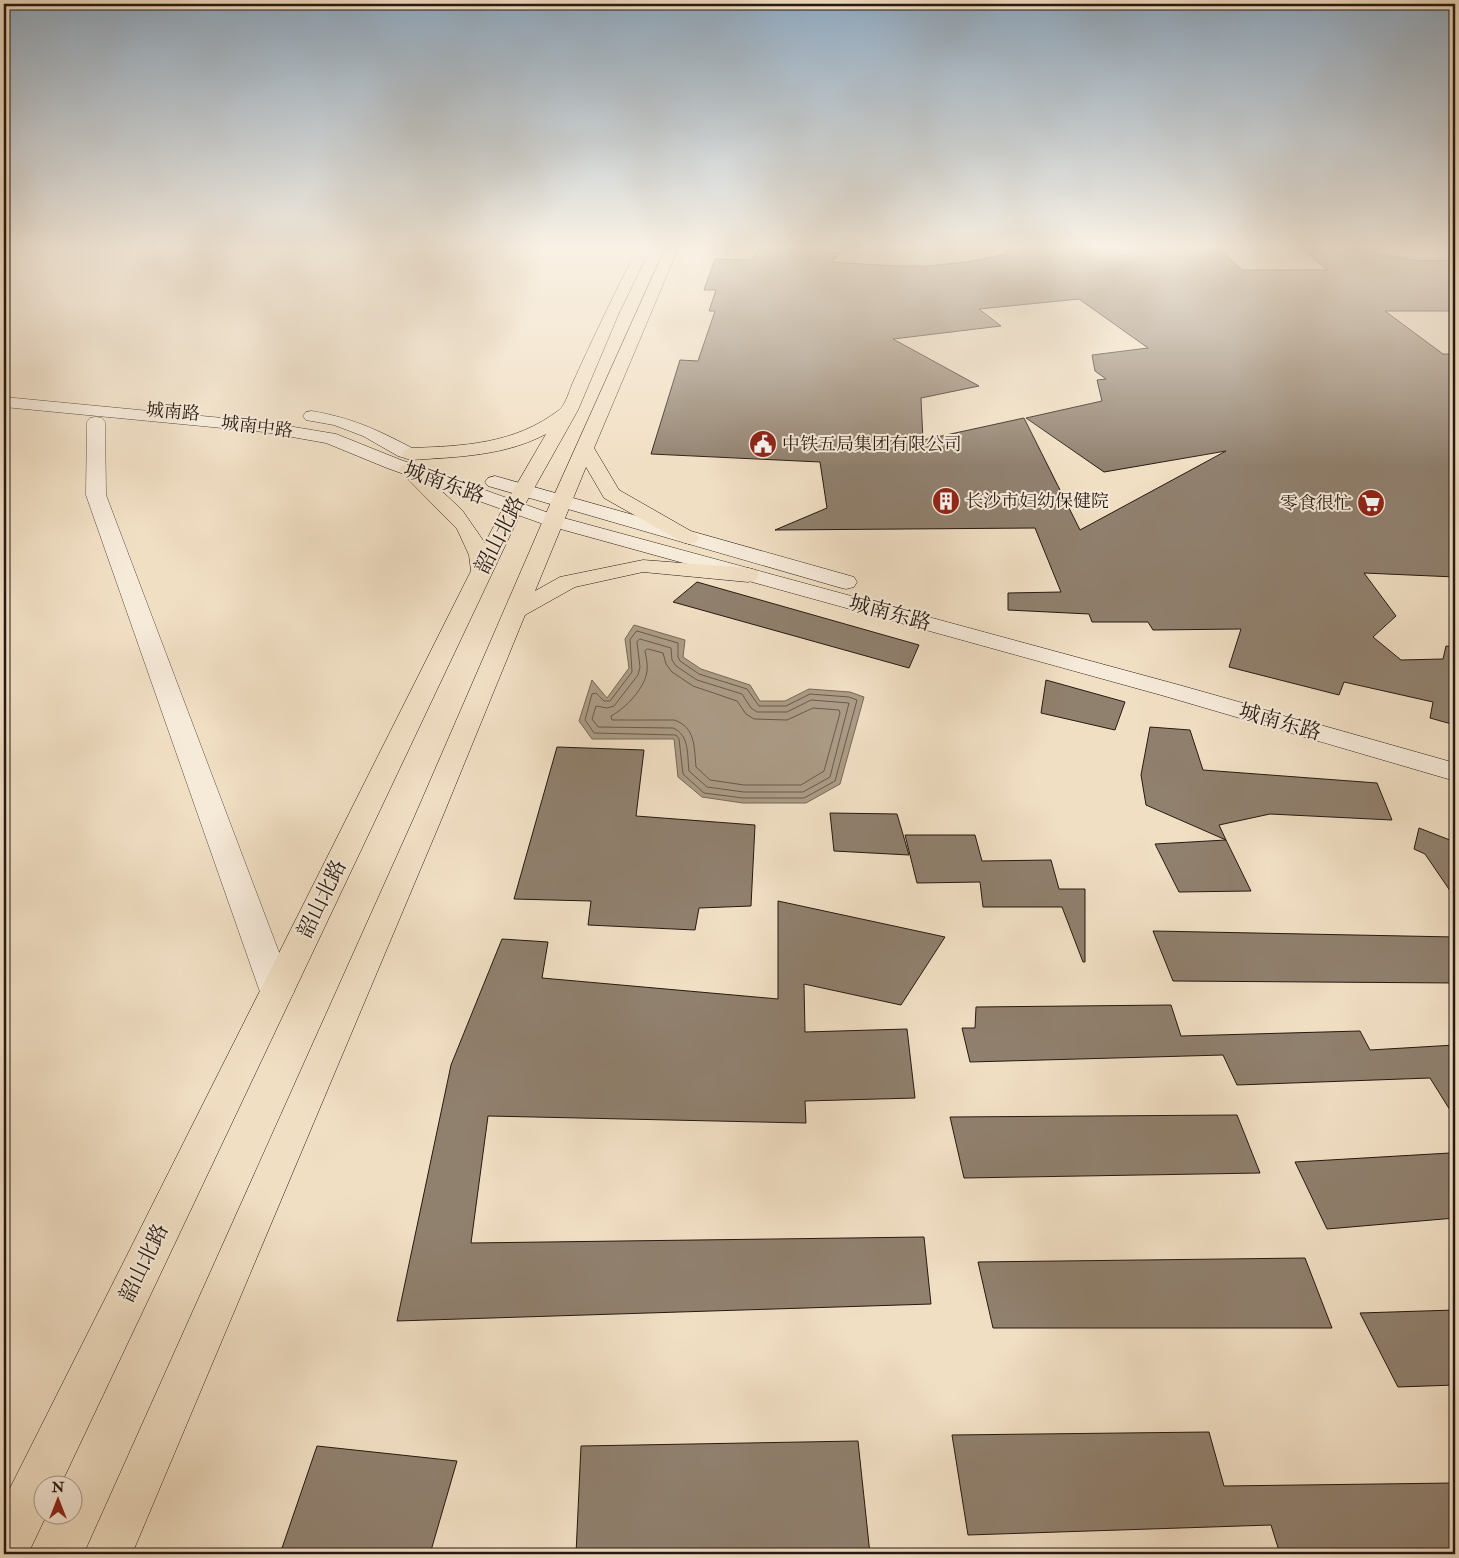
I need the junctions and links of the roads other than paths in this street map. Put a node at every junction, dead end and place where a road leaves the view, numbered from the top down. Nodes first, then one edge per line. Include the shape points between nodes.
1 (608, 322) edge
2 (640, 322) edge
3 (4, 387) edge
4 (4, 397) edge
5 (133, 398) dead end
6 (4, 402) edge
7 (569, 410) junction
8 (4, 412) edge
9 (295, 413) dead end
10 (96, 422) junction
11 (336, 436) junction
12 (584, 449) junction
13 (404, 460) junction
14 (518, 500) junction
15 (557, 512) junction
16 (689, 538) junction
17 (482, 571) junction
18 (748, 575) junction
19 (515, 611) junction
20 (1455, 752) edge
21 (1455, 772) edge
22 (277, 992) junction
23 (4, 1551) edge
24 (108, 1554) edge

1 - 7 main road, 韶山北路
2 - 12 main road, 韶山北路
3 - 5 main road
4 - 11 main road, 城南路 via 239,418 312,427
6 - 11 main road, 城南中路
7 - 13 main road via 548,427 522,440
7 - 14 main road, 韶山北路
8 - 10 main road
9 - 13 main road via 338,421 369,432
10 - 13 main road via 264,436 315,444 345,453
10 - 22 main road via 96,495
11 - 13 main road, 城南东路
12 - 15 main road, 韶山北路
12 - 16 main road via 611,494
13 - 14 main road, 城南东路
13 - 17 main road via 425,488 453,510 461,521 473,540
14 - 15 main road, 城南东路
14 - 17 main road, 韶山北路
15 - 16 main road, 城南东路
15 - 18 main road, 城南东路
15 - 19 main road, 韶山北路
16 - 20 main road, 城南东路
17 - 22 main road, 韶山北路
18 - 19 main road via 643,566 568,582
18 - 21 main road, 城南东路
19 - 24 main road, 韶山北路
22 - 23 main road, 韶山北路

